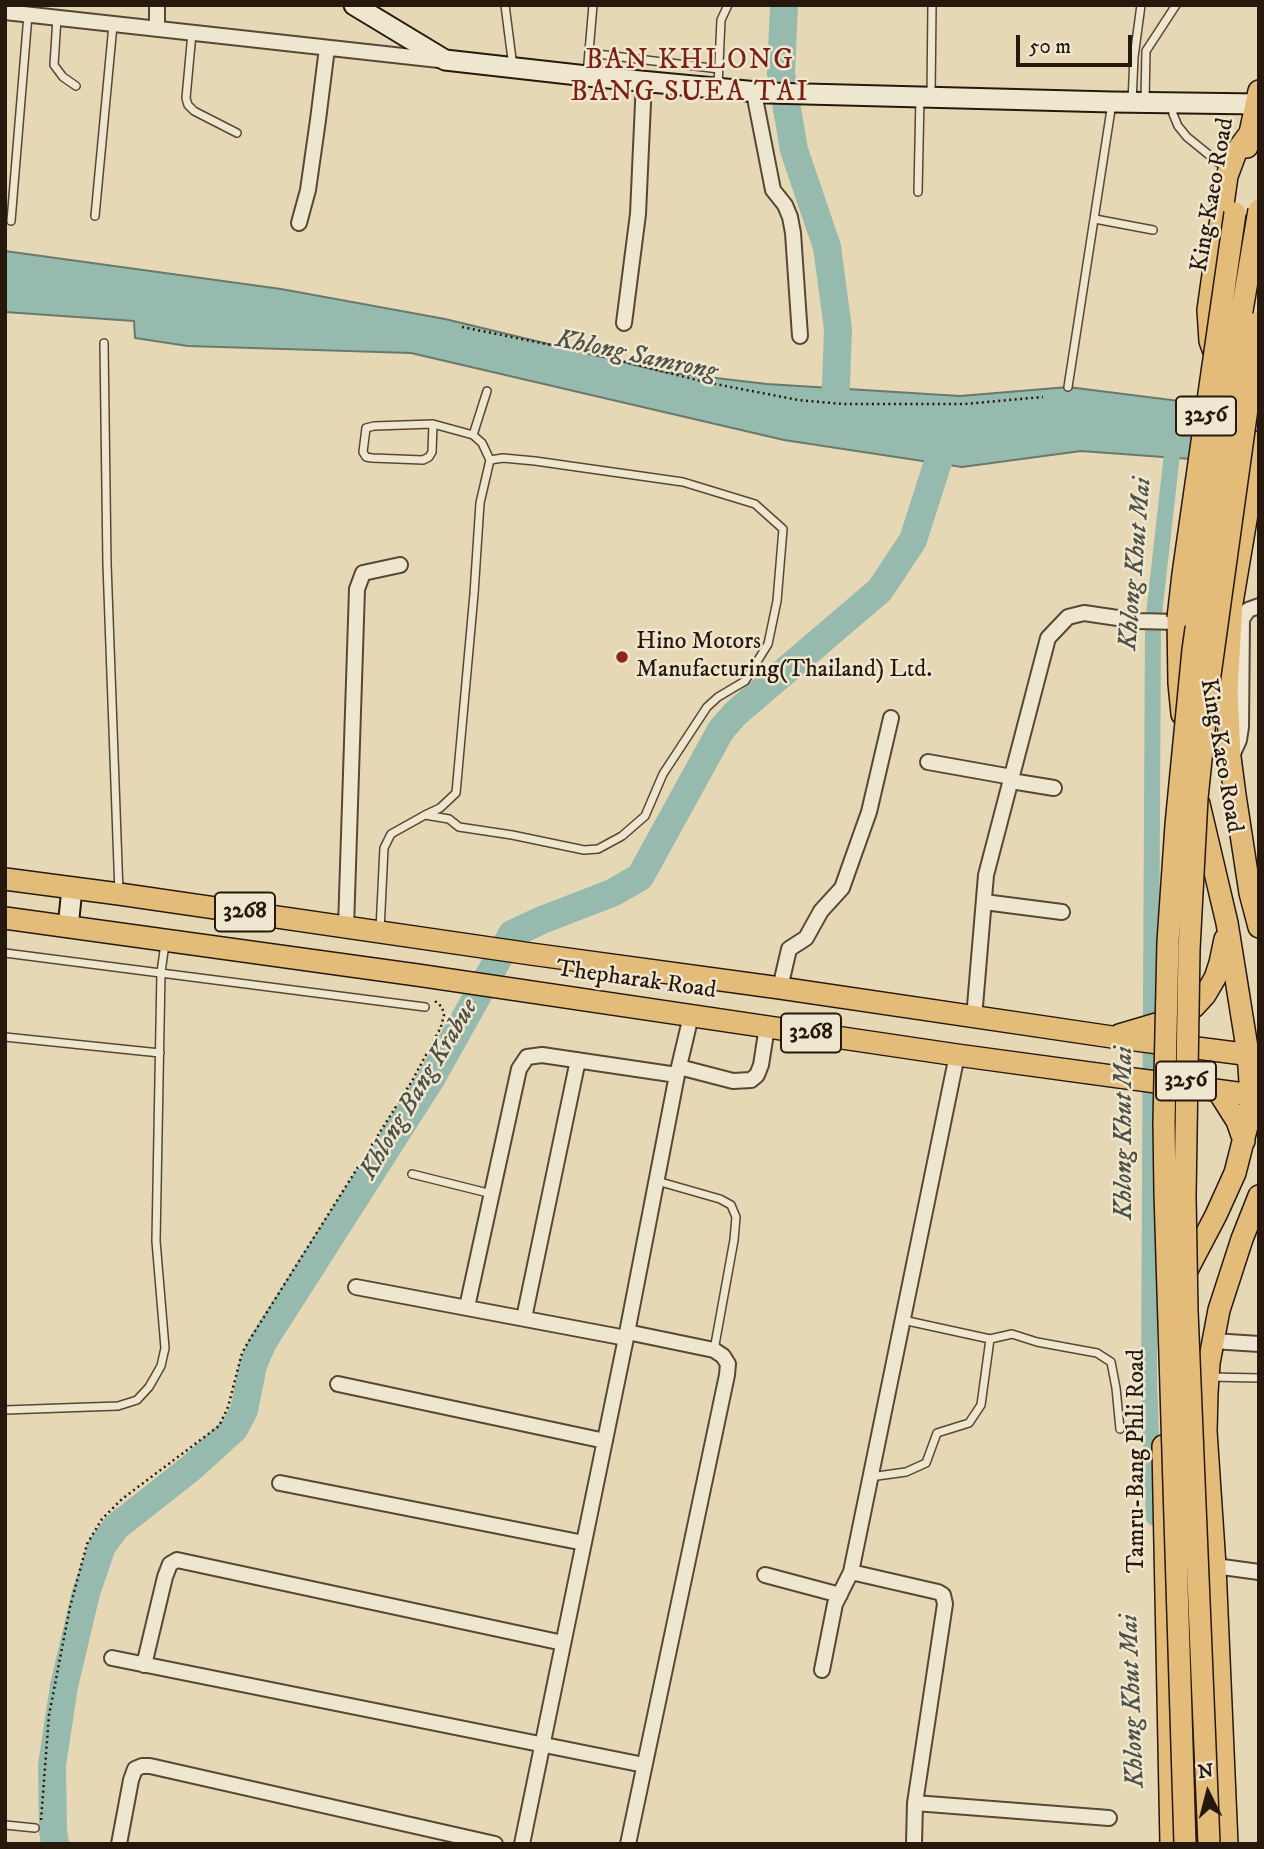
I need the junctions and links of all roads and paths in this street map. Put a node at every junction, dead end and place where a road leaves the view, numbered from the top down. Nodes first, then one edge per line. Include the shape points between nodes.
1 (157, 5) edge
2 (354, 5) edge
3 (505, 5) edge
4 (593, 5) edge
5 (729, 5) edge
6 (932, 5) edge
7 (1141, 5) edge
8 (1176, 5) edge
9 (5, 12) edge
10 (28, 15) junction
11 (57, 18) junction
12 (113, 24) junction
13 (157, 29) junction
14 (192, 33) junction
15 (327, 48) junction
16 (589, 53) junction
17 (444, 60) junction
18 (513, 67) junction
19 (719, 69) junction
20 (587, 76) junction
21 (643, 81) junction
22 (76, 86) dead end
23 (718, 89) junction
24 (761, 93) junction
25 (925, 96) junction
26 (1258, 100) edge
27 (1112, 102) junction
28 (1138, 102) junction
29 (1172, 102) junction
30 (237, 133) dead end
31 (1250, 133) junction
32 (1230, 169) junction
33 (918, 192) dead end
34 (1259, 210) edge
35 (95, 216) dead end
36 (1095, 219) junction
37 (11, 220) dead end
38 (299, 223) dead end
39 (1153, 230) dead end
40 (1259, 322) edge
41 (624, 323) dead end
42 (461, 327) dead end
43 (800, 336) dead end
44 (104, 343) dead end
45 (1259, 365) edge
46 (1068, 387) dead end
47 (487, 391) dead end
48 (1043, 397) dead end
49 (433, 424) junction
50 (473, 435) junction
51 (1259, 442) edge
52 (490, 460) junction
53 (400, 565) dead end
54 (1259, 607) edge
55 (1172, 620) junction
56 (891, 718) dead end
57 (1230, 757) junction
58 (928, 762) dead end
59 (1011, 779) junction
60 (1054, 789) dead end
61 (425, 815) junction
62 (1252, 858) edge
63 (5, 879) edge
64 (72, 889) junction
65 (119, 894) junction
66 (984, 902) junction
67 (1062, 912) dead end
68 (5, 918) edge
69 (1227, 923) junction
70 (68, 927) junction
71 (346, 927) junction
72 (1259, 927) edge
73 (379, 932) junction
74 (166, 941) junction
75 (5, 953) edge
76 (161, 972) junction
77 (417, 975) junction
78 (780, 988) junction
79 (425, 1007) dead end
80 (691, 1016) junction
81 (974, 1018) junction
82 (767, 1027) junction
83 (5, 1037) edge
84 (1112, 1037) junction
85 (160, 1053) junction
86 (957, 1055) junction
87 (1253, 1055) edge
88 (578, 1060) junction
89 (678, 1071) junction
90 (1218, 1091) junction
91 (1255, 1095) edge
92 (1244, 1141) junction
93 (412, 1174) dead end
94 (656, 1181) junction
95 (492, 1194) junction
96 (1259, 1196) edge
97 (356, 1287) dead end
98 (467, 1307) junction
99 (524, 1318) junction
100 (902, 1320) junction
101 (626, 1335) junction
102 (989, 1339) junction
103 (1213, 1341) junction
104 (1259, 1344) edge
105 (713, 1350) junction
106 (1208, 1377) junction
107 (1259, 1378) edge
108 (338, 1384) dead end
109 (5, 1410) edge
110 (1120, 1429) dead end
111 (605, 1441) junction
112 (870, 1477) junction
113 (279, 1483) dead end
114 (584, 1543) junction
115 (1215, 1566) junction
116 (851, 1572) junction
117 (1259, 1572) edge
118 (765, 1575) dead end
119 (840, 1595) junction
120 (563, 1643) junction
121 (112, 1658) dead end
122 (144, 1665) junction
123 (822, 1670) dead end
124 (542, 1745) junction
125 (644, 1765) junction
126 (915, 1803) junction
127 (1110, 1818) dead end
128 (5, 1825) edge
129 (38, 1825) joint
130 (119, 1844) edge
131 (495, 1844) edge
132 (522, 1844) edge
133 (628, 1844) edge
134 (914, 1844) edge
135 (1171, 1844) edge
136 (1185, 1844) edge
137 (1209, 1844) edge
138 (1227, 1844) edge

1 - 13 street
2 - 17 main road
3 - 18 lane
4 - 16 lane
5 - 19 lane via 721,20
6 - 25 lane
7 - 28 lane via 1134,57
8 - 28 lane via 1146,51
9 - 10 street
10 - 11 street
10 - 37 lane
11 - 12 street
11 - 22 lane via 54,65
12 - 13 street
12 - 35 lane
13 - 14 street
14 - 15 street
14 - 30 lane via 188,105
15 - 17 street
15 - 38 street via 308,190
16 - 19 lane
16 - 20 lane
17 - 18 main road
18 - 20 main road
19 - 23 lane
20 - 21 main road
21 - 23 main road
21 - 41 street via 638,214
23 - 24 main road
24 - 25 main road
24 - 43 street via 773,190 785,205 793,233
25 - 27 main road
25 - 33 lane
26 - 29 main road
26 - 31 main road, King Kaeo Road / 3256
27 - 28 main road
27 - 36 lane
28 - 29 main road
29 - 32 lane via 1178,126 1187,137
31 - 32 main road
31 - 55 main road, King Kaeo Road / 3256, bridge
32 - 45 main road via 1208,310 1210,341 1222,359
34 - 136 main road, 3256, bridge via 1193,650 1168,942 1165,1193
36 - 39 lane
36 - 46 lane
40 - 137 main road, 3256, bridge via 1196,798 1189,949 1187,1298
42 - 48 path via 798,400 951,404
44 - 65 lane
47 - 50 lane
49 - 49 lane via 432,452 423,460 372,458 363,452 366,428
49 - 50 lane
50 - 52 lane
51 - 57 main road, King Kaeo Road / 3256 via 1232,603 1227,690
52 - 61 lane via 480,503 456,793
52 - 61 lane via 525,460 683,482 755,503 783,529 777,601 768,644 745,681 707,707 663,774 645,816 622,836 598,849 584,850 459,827 449,819
53 - 71 street via 363,573 357,589
54 - 57 street via 1248,610 1242,619 1241,727
55 - 59 street via 1138,621 1084,613 1068,617 1048,638
55 - 69 main road, King Kaeo Road / 3256 via 1189,763
56 - 78 street via 869,811 842,888 821,911 806,938 789,949
57 - 62 main road, King Kaeo Road / 3256
58 - 59 street
59 - 60 street
59 - 66 street via 986,875
61 - 73 lane via 391,834 384,848
62 - 72 main road, King Kaeo Road / 3256
63 - 64 main road, Thepharak Road / 3268
64 - 65 main road, Thepharak Road / 3268
64 - 70 main road
65 - 71 main road, Thepharak Road / 3268
66 - 67 street
66 - 81 street
68 - 70 main road, Thepharak Road / 3268
69 - 84 main road via 1220,963 1210,987 1194,1007
69 - 87 main road, King Kaeo Road / 3256
70 - 74 main road, Thepharak Road / 3268
71 - 73 main road, Thepharak Road / 3268
73 - 78 main road, Thepharak Road / 3268
74 - 76 lane
74 - 77 main road, Thepharak Road / 3268
75 - 76 lane
76 - 79 lane
76 - 85 lane
77 - 80 main road, Thepharak Road / 3268
77 - 129 path via 442,1007 441,1027 242,1353 225,1416 219,1426 122,1499 86,1544 49,1715
78 - 81 main road, Thepharak Road / 3268
80 - 82 main road, Thepharak Road / 3268
80 - 89 street
81 - 84 main road, Thepharak Road / 3268
82 - 86 main road, Thepharak Road / 3268
82 - 89 street via 761,1065 751,1080 733,1082
83 - 85 lane
84 - 87 main road, Thepharak Road / 3268, bridge
85 - 109 lane via 156,1241 165,1348 161,1366 137,1400 118,1406
86 - 90 main road, Thepharak Road / 3268, bridge
86 - 100 street
87 - 91 main road, Tamru-Bang Phli Road / 3256
88 - 89 street
88 - 95 street via 527,1057 519,1069
88 - 99 street
89 - 94 street
90 - 91 main road, Thepharak Road / 3268
90 - 92 main road
91 - 92 main road, Tamru-Bang Phli Road / 3256
92 - 135 main road, Tamru-Bang Phli Road / 3256, bridge via 1235,1172 1167,1318 1161,1357
93 - 95 lane
94 - 101 street
94 - 105 lane via 719,1199 731,1205 736,1217
95 - 98 street
96 - 103 main road via 1228,1281
97 - 98 street
98 - 99 street
99 - 101 street
100 - 102 lane
100 - 112 street
101 - 105 street
101 - 111 street
102 - 110 lane via 1012,1334 1097,1353 1111,1362
102 - 112 lane via 981,1405 969,1423 937,1433 926,1463 906,1472
103 - 104 street
103 - 106 main road
105 - 125 street via 728,1364 727,1375
106 - 107 lane
106 - 115 main road via 1206,1431
108 - 111 street
111 - 114 street
112 - 116 street
113 - 114 street
114 - 120 street
115 - 117 street
115 - 138 main road
116 - 119 street
116 - 126 street via 938,1592 946,1604
118 - 119 street
119 - 123 street
120 - 122 street via 177,1560 164,1577
120 - 124 street
121 - 122 street
122 - 124 street
124 - 125 street
124 - 132 street
125 - 133 street
126 - 127 street
126 - 134 street
128 - 129 lane
130 - 131 street via 135,1769 150,1766

